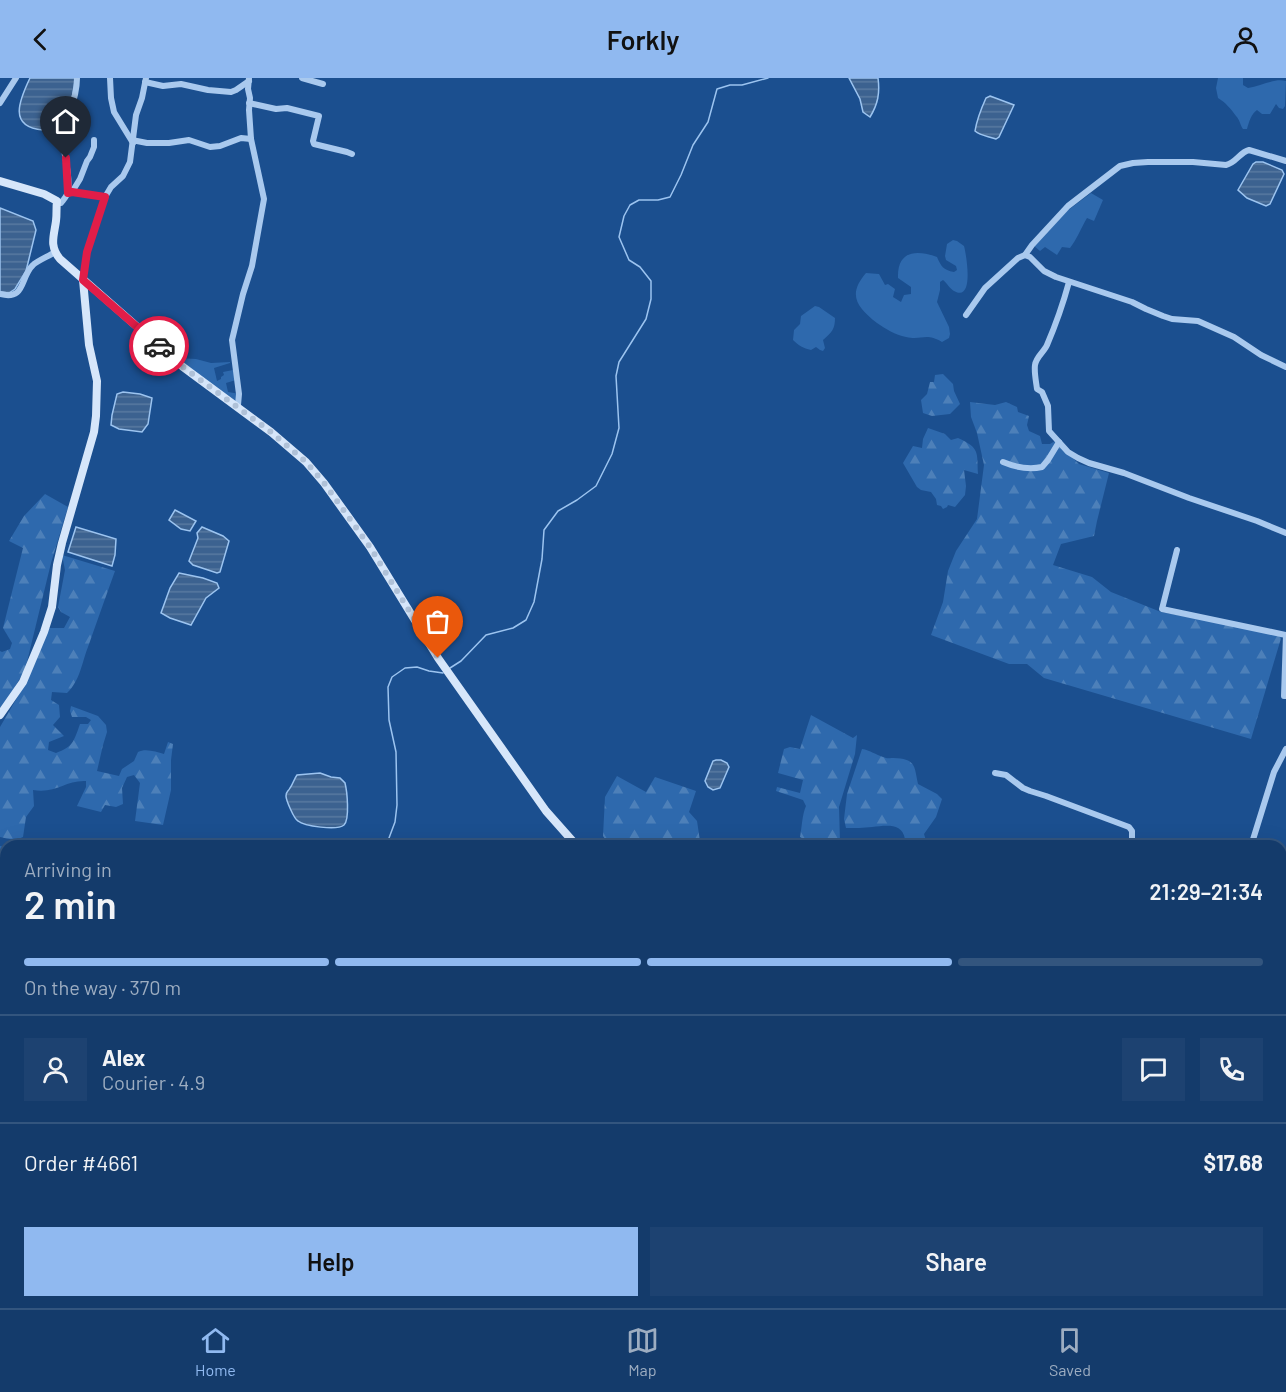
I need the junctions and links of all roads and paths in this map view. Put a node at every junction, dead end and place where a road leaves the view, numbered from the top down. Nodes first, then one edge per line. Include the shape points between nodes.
1 (16, 78) edge
2 (77, 78) edge
3 (110, 78) edge
4 (302, 78) edge
5 (249, 79) edge
6 (146, 80) edge
7 (323, 84) dead end
8 (0, 103) edge
9 (249, 103) junction
10 (251, 139) junction
11 (94, 140) dead end
12 (133, 142) junction
13 (352, 154) dead end
14 (1286, 161) edge
15 (0, 181) edge
16 (70, 193) junction
17 (105, 197) junction
18 (57, 201) junction
19 (55, 252) junction
20 (1025, 255) junction
21 (83, 280) junction
22 (1069, 282) junction
23 (0, 294) edge
24 (966, 315) dead end
25 (1286, 367) edge
26 (237, 406) junction
27 (1059, 442) junction
28 (1003, 462) dead end
29 (1286, 533) edge
30 (1177, 550) dead end
31 (1286, 634) edge
32 (1286, 696) edge
33 (0, 715) edge
34 (1285, 753) edge
35 (995, 773) dead end
36 (572, 840) edge
37 (1132, 840) edge
38 (1253, 840) edge

1 - 8 street
2 - 16 street via 63,133
3 - 12 street via 114,112
4 - 7 street
5 - 6 street via 231,92 182,84 163,86
5 - 9 street
6 - 12 street
9 - 10 street
9 - 13 street via 319,116 314,144
10 - 12 street via 210,147 189,140
10 - 26 street via 264,199 252,266 232,339
11 - 16 street via 80,180
12 - 17 street via 123,176
14 - 20 street via 1249,150 1226,165 1148,162 1120,166 1068,206
15 - 18 main road
16 - 17 street
16 - 18 street via 61,203
17 - 21 street via 87,252
18 - 19 main road
19 - 21 main road
19 - 23 street via 33,265 16,294
20 - 22 street via 1049,274
20 - 24 street via 985,288
21 - 26 main road via 183,367
21 - 33 main road via 88,345 97,381 94,432 69,514 44,632 23,682
22 - 25 street via 1172,319 1198,321
22 - 27 street via 1060,314 1035,369 1037,388 1048,406 1049,431
26 - 36 main road via 306,462 324,483 383,566 438,658 546,811
27 - 28 street via 1042,467
27 - 29 street via 1068,452 1089,463
30 - 31 street via 1162,609
31 - 32 street
34 - 38 street via 1274,772
35 - 37 street via 1030,791 1129,827

